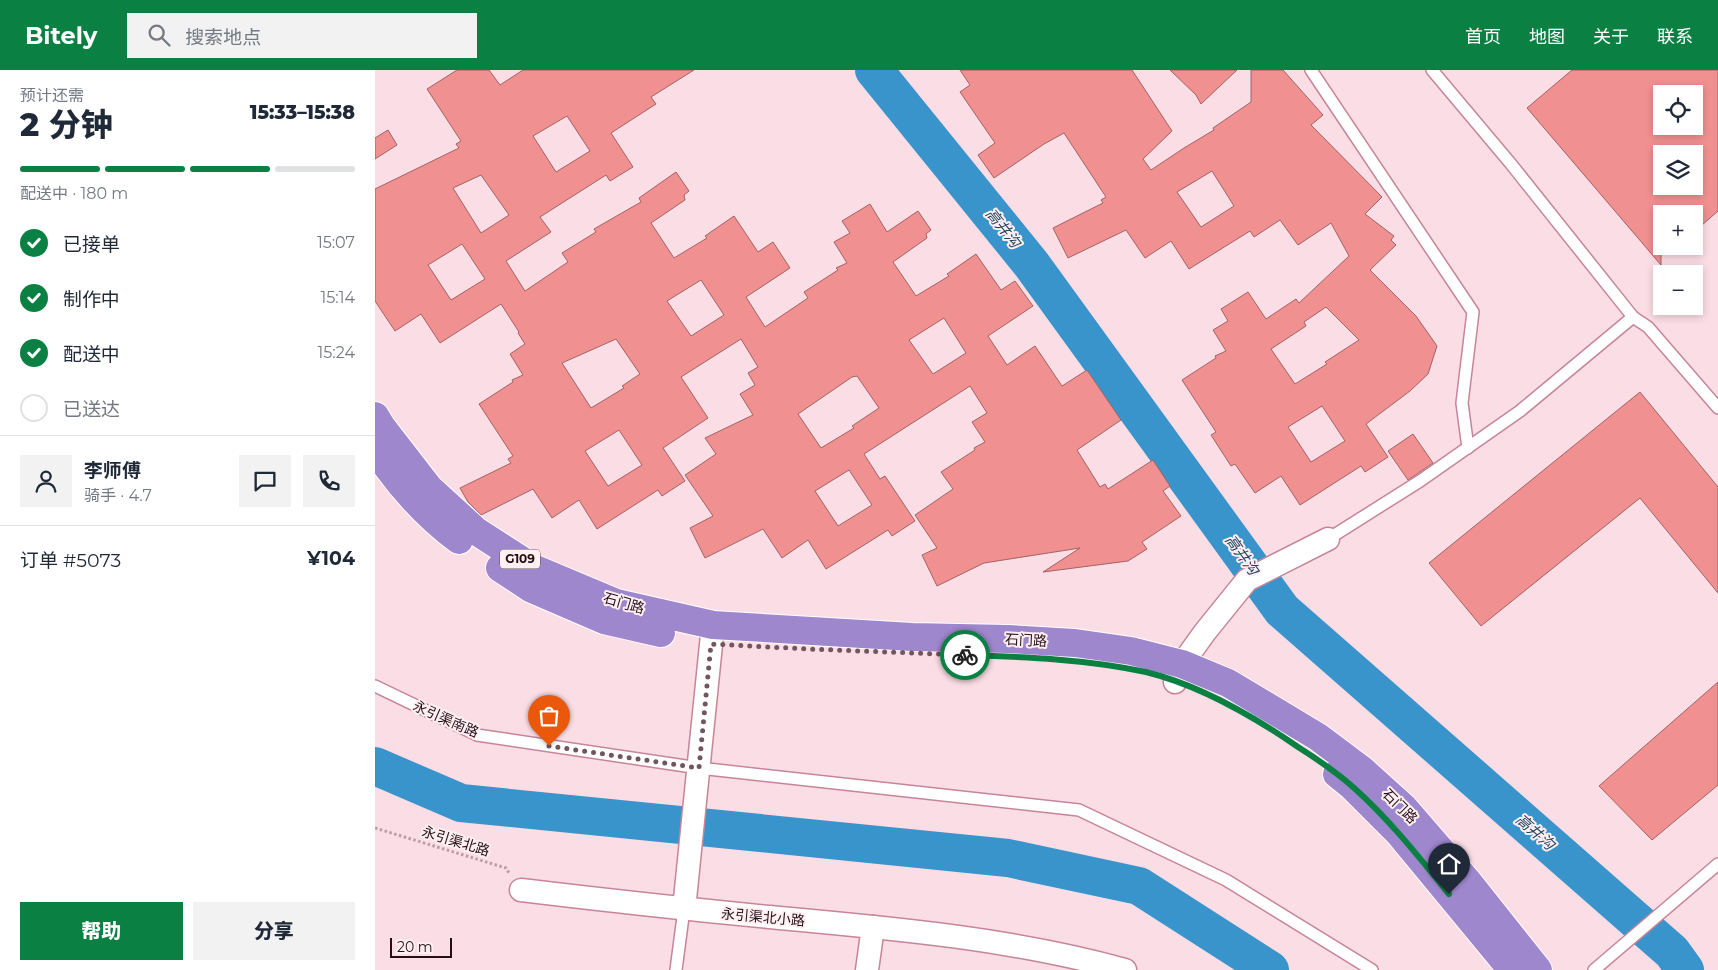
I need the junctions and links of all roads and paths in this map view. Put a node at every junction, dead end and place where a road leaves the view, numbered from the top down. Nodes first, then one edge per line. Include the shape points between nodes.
1 (1311, 70) edge
2 (1432, 70) edge
3 (1633, 317) junction
4 (1718, 408) edge
5 (375, 416) edge
6 (1467, 448) junction
7 (375, 449) edge
8 (1328, 539) joint
9 (712, 634) junction
10 (1179, 673) junction
11 (375, 686) edge
12 (699, 768) junction
13 (375, 828) edge
14 (1718, 864) edge
15 (521, 890) joint
16 (685, 900) junction
17 (873, 927) junction
18 (676, 970) edge
19 (867, 970) edge
20 (1125, 970) edge
21 (1372, 970) edge
22 (1512, 970) edge
23 (1538, 970) edge
24 (1594, 970) edge

1 - 6 lane via 1473,312 1461,404
2 - 3 lane
3 - 4 lane via 1648,327
3 - 6 lane via 1520,411
5 - 9 highway, 石门路 / G109 via 429,488 476,531 535,569 616,603
6 - 8 lane
7 - 9 highway, 石门路 / G109 via 416,503 456,538 532,588 604,620
8 - 10 street via 1247,580 1219,613
9 - 10 highway, 石门路 / G109 via 808,649 1041,658 1148,673
9 - 12 street
10 - 22 highway, 石门路 / G109 via 1271,729 1353,787 1399,832
10 - 23 highway, 石门路 / G109 via 1228,683 1318,737 1362,770 1410,815
11 - 12 lane, 永引渠南路 via 477,735
12 - 16 street
12 - 21 lane, 永引渠南路 via 1079,810 1226,880
13 - 15 path, 永引渠北路 via 506,868
14 - 24 lane
15 - 16 street, 永引渠北小路
16 - 17 street, 永引渠北小路
16 - 18 lane
17 - 19 street
17 - 20 street, 永引渠北小路 via 1040,949

